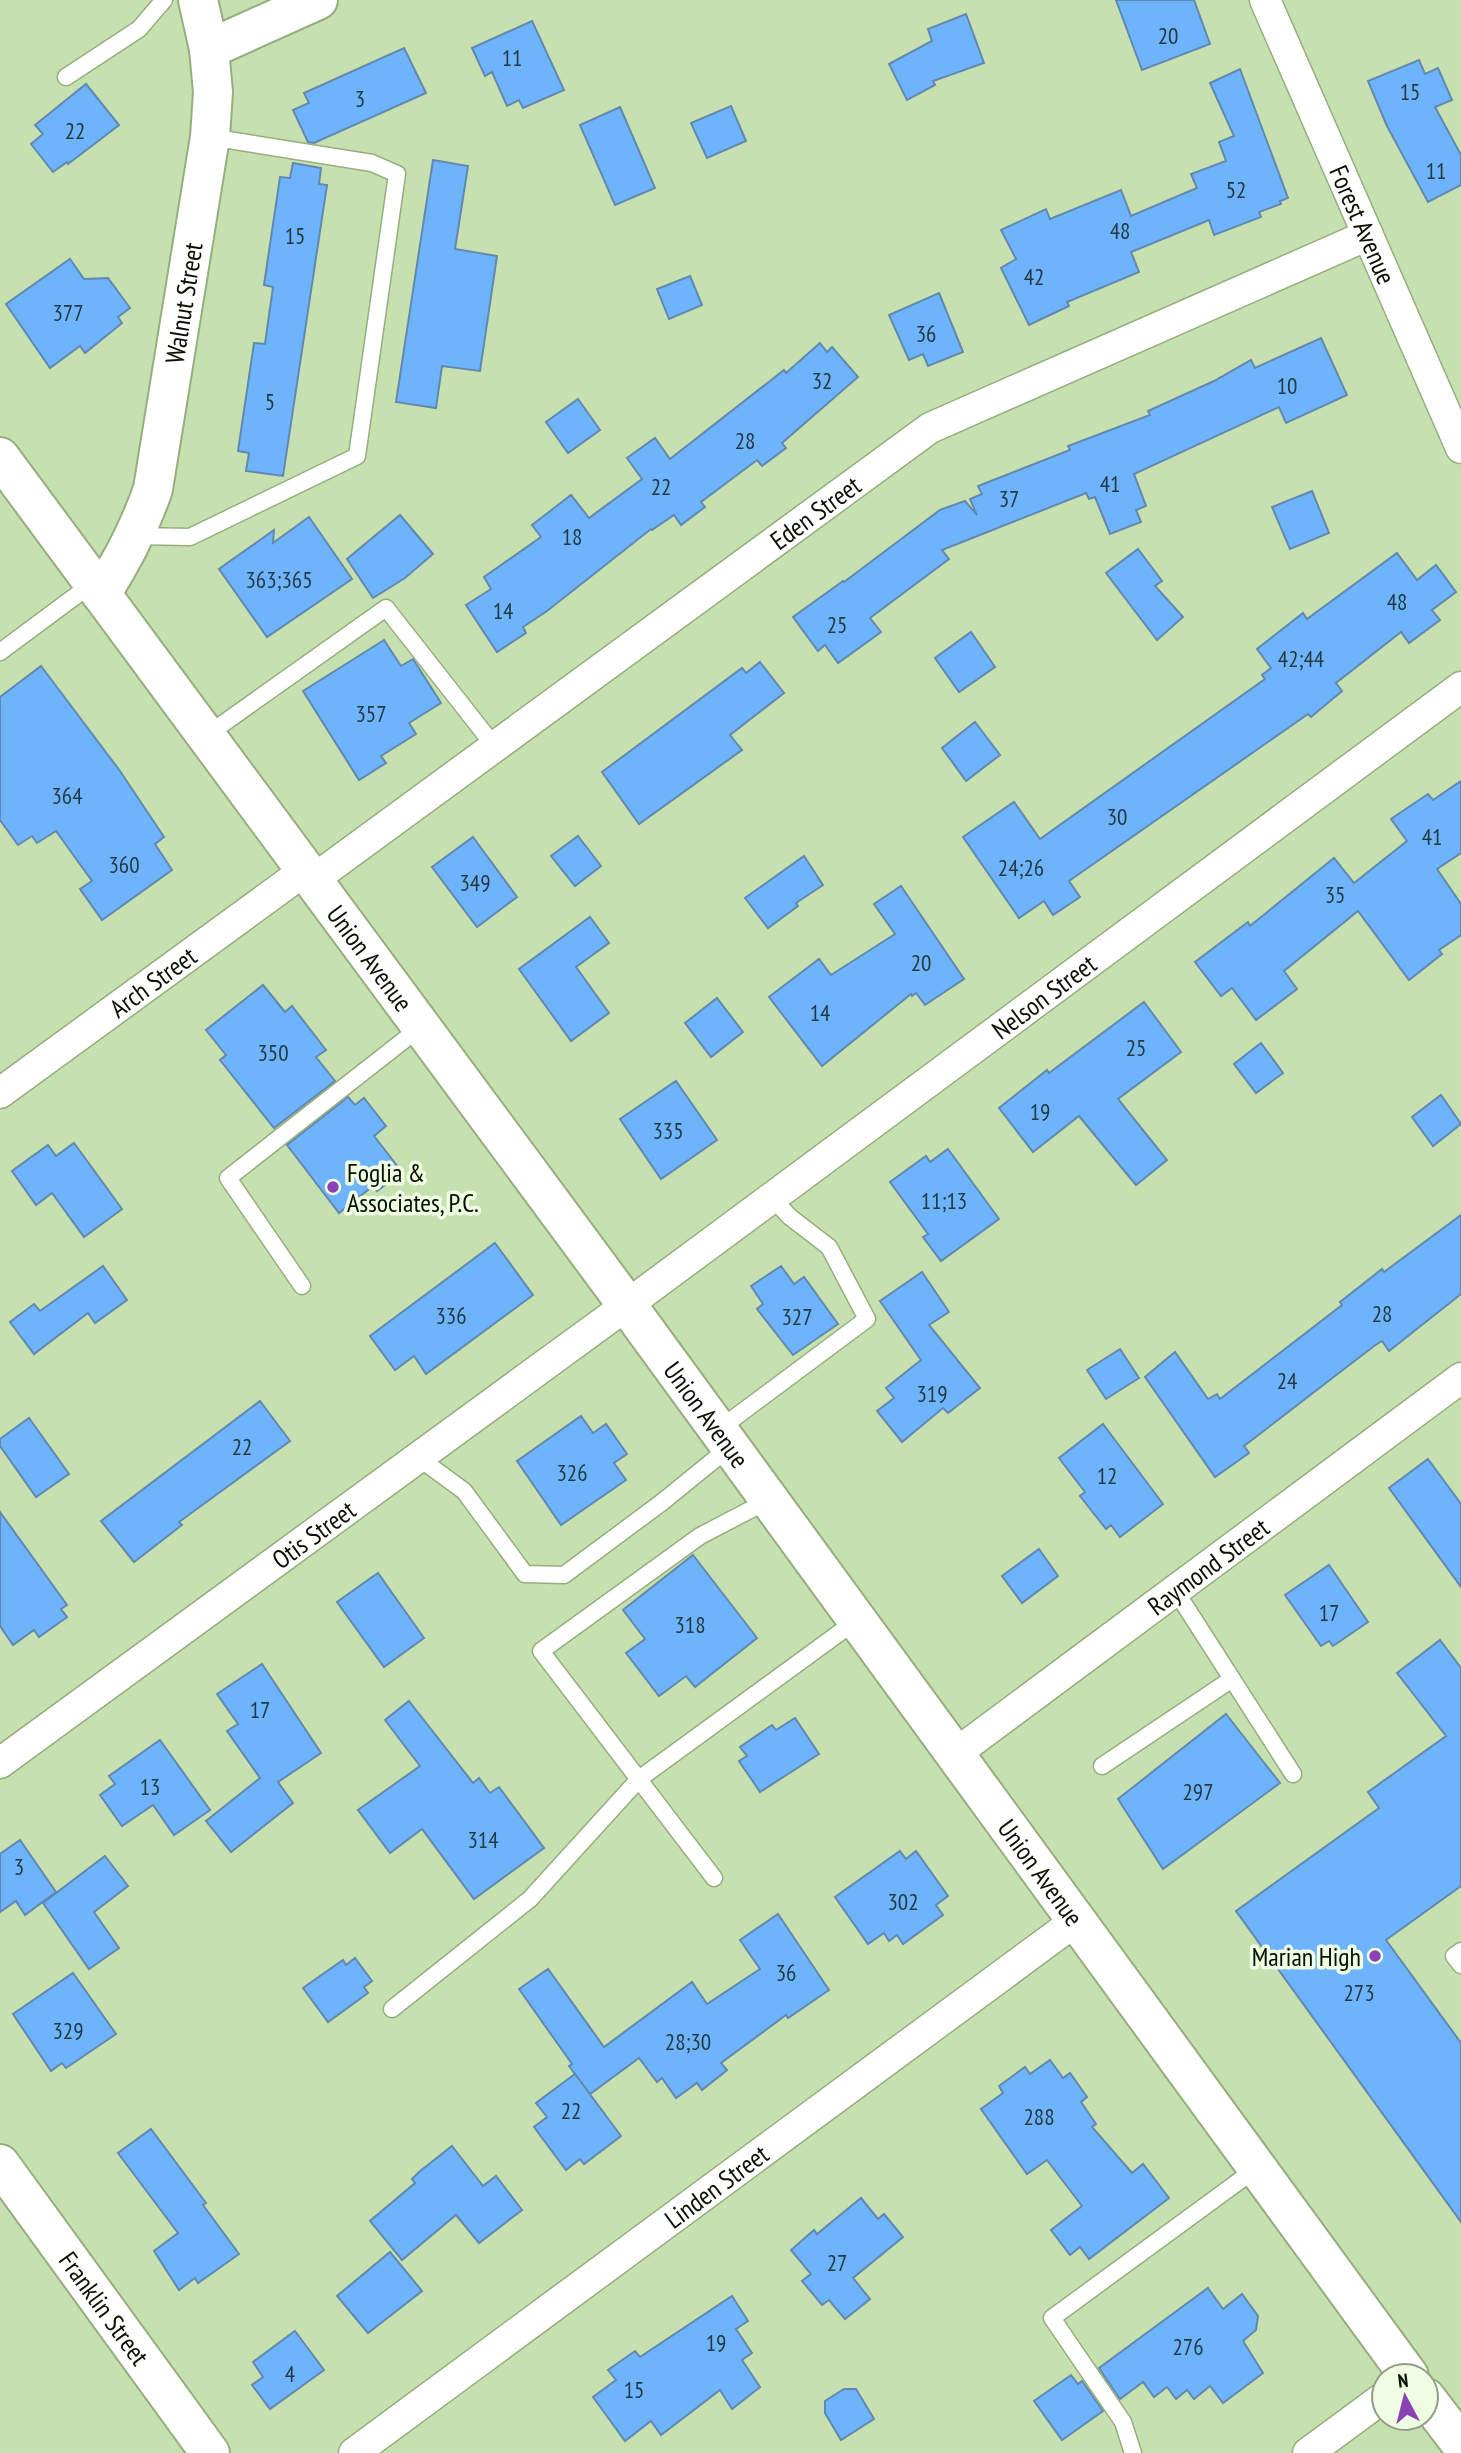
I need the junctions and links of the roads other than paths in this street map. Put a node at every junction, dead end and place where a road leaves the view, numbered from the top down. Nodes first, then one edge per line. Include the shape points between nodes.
1 (164, 0) edge
2 (198, 0) edge
3 (318, 0) edge
4 (1265, 0) edge
5 (209, 49) junction
6 (66, 76) dead end
7 (210, 137) junction
8 (1368, 235) junction
9 (1461, 448) edge
10 (0, 457) edge
11 (135, 536) junction
12 (97, 588) junction
13 (0, 652) edge
14 (1461, 687) edge
15 (207, 735) junction
16 (495, 747) junction
17 (310, 874) junction
18 (422, 1026) junction
19 (0, 1093) edge
20 (772, 1198) junction
21 (302, 1286) dead end
22 (627, 1305) junction
23 (1461, 1378) edge
24 (724, 1438) junction
25 (419, 1458) junction
26 (769, 1500) junction
27 (1175, 1590) junction
28 (857, 1620) junction
29 (1232, 1679) junction
30 (955, 1754) junction
31 (0, 1763) edge
32 (1102, 1766) dead end
33 (1293, 1774) dead end
34 (639, 1779) junction
35 (714, 1878) dead end
36 (1077, 1920) junction
37 (1461, 1951) edge
38 (1461, 1965) edge
39 (392, 2009) dead end
40 (0, 2164) edge
41 (1257, 2168) junction
42 (1399, 2362) edge
43 (1370, 2407) edge
44 (1440, 2416) edge
45 (1461, 2444) edge
46 (210, 2453) edge
47 (355, 2453) edge
48 (1133, 2453) edge
49 (1308, 2453) edge

1 - 6 lane via 139,29
2 - 5 main road, Walnut Street
3 - 5 main road
4 - 8 street, Forest Avenue
5 - 7 main road, Walnut Street via 213,92
7 - 11 main road, Walnut Street via 153,489
7 - 11 lane via 372,163 397,174 357,456 190,537
8 - 9 street, Forest Avenue
8 - 16 street, Eden Street via 930,428
10 - 12 main road, Union Avenue
11 - 12 main road, Walnut Street via 121,564
12 - 13 lane
12 - 15 main road, Union Avenue
14 - 20 street, Nelson Street
15 - 16 lane via 386,608
15 - 17 main road, Union Avenue
16 - 17 street, Eden Street
17 - 18 main road, Union Avenue
17 - 19 street, Arch Street
18 - 21 lane via 228,1178
18 - 22 main road, Union Avenue
20 - 22 street, Nelson Street
20 - 24 lane via 830,1247 867,1319
22 - 24 main road, Union Avenue
22 - 25 street, Otis Street
23 - 27 street, Raymond Street
24 - 25 lane via 661,1503 564,1575 525,1574 464,1491
24 - 26 main road, Union Avenue
25 - 31 street, Otis Street
26 - 28 main road, Union Avenue
26 - 34 lane via 700,1536 541,1651
27 - 29 lane
27 - 30 street, Raymond Street
28 - 30 main road, Union Avenue
28 - 34 lane
29 - 32 lane
29 - 33 lane
30 - 36 main road, Union Avenue
34 - 35 lane
34 - 39 lane via 530,1899
36 - 41 main road, Union Avenue
36 - 47 street, Linden Street
37 - 38 lane via 1454,1955
40 - 46 main road, Franklin Street
41 - 42 main road, Union Avenue
41 - 48 lane via 1052,2318 1123,2422
43 - 49 street
44 - 45 main road

